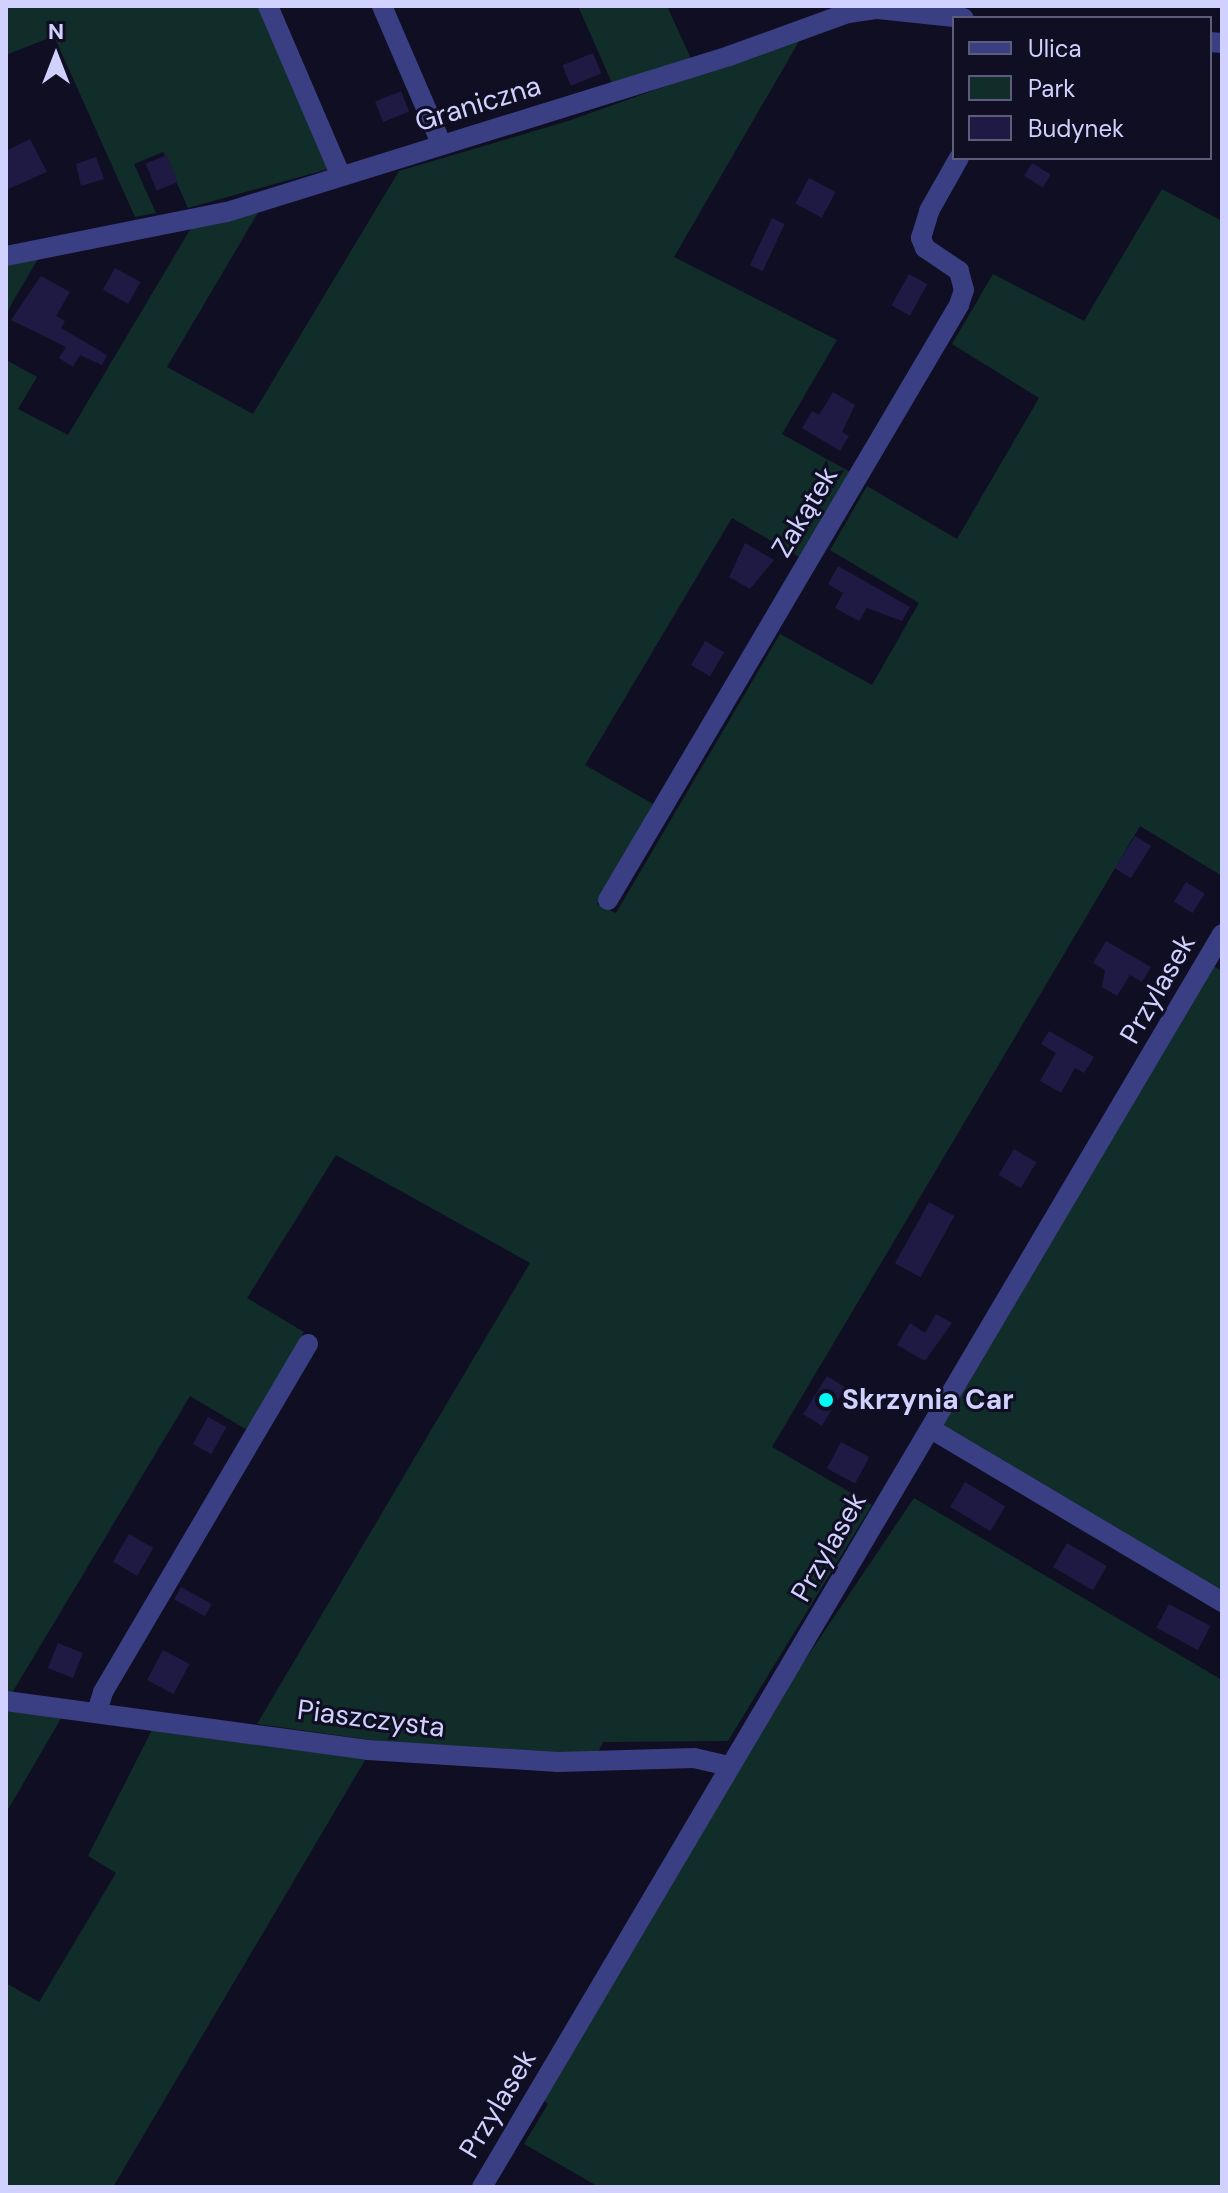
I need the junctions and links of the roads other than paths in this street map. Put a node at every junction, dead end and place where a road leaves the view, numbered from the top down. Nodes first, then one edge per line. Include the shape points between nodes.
1 (268, 6) edge
2 (382, 6) edge
3 (952, 17) edge
4 (442, 145) junction
5 (958, 160) edge
6 (341, 176) junction
7 (6, 256) edge
8 (608, 900) dead end
9 (1222, 934) edge
10 (308, 1344) dead end
11 (931, 1429) junction
12 (1222, 1602) edge
13 (6, 1701) edge
14 (97, 1711) junction
15 (730, 1766) junction
16 (482, 2187) edge

1 - 6 street
2 - 4 street
3 - 4 street, Graniczna via 878,9 848,13
4 - 6 street, Graniczna
5 - 8 street, Zakątek via 929,211 921,238 925,248 959,271 964,290 959,305
6 - 7 street, Graniczna via 227,212
9 - 11 street, Przylasek
10 - 14 street via 103,1692
11 - 12 street
11 - 15 street, Przylasek
13 - 14 street, Piaszczysta
14 - 15 street, Piaszczysta via 368,1750 558,1762 694,1758
15 - 16 street, Przylasek

